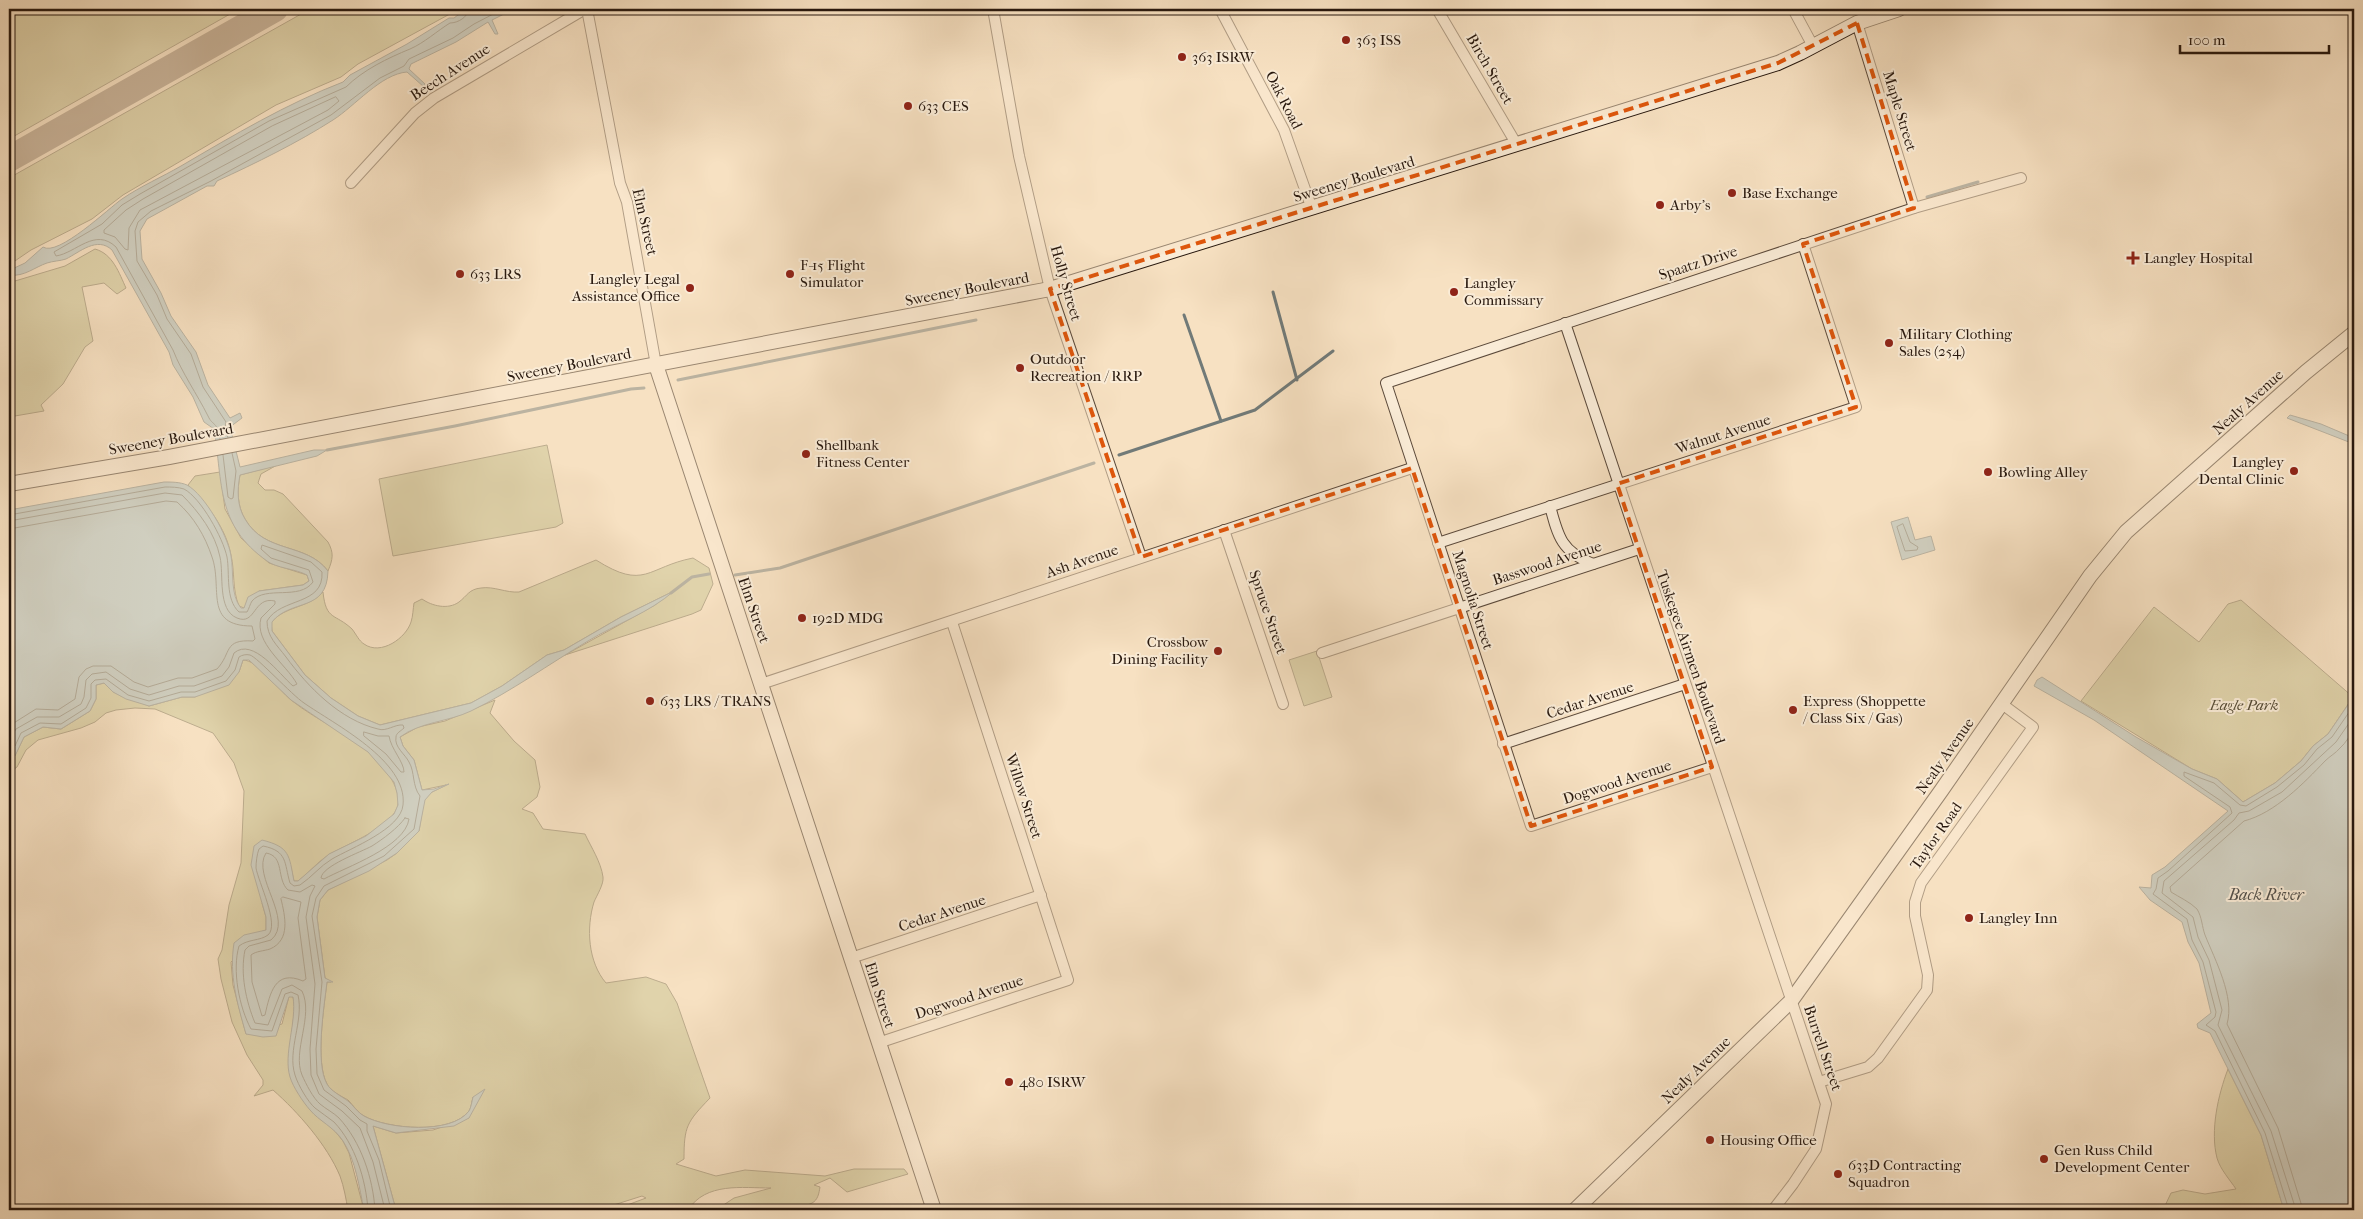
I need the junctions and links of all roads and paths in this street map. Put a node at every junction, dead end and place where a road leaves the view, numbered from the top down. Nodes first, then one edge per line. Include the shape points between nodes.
1 (586, 9) edge
2 (993, 9) edge
3 (1220, 9) edge
4 (1437, 9) edge
5 (1793, 9) edge
6 (1899, 9) edge
7 (1857, 23) junction
8 (1813, 46) junction
9 (1517, 145) junction
10 (2021, 178) dead end
11 (351, 183) dead end
12 (1914, 208) junction
13 (1312, 209) junction
14 (1803, 244) junction
15 (1050, 289) junction
16 (1565, 323) junction
17 (2354, 333) edge
18 (656, 365) junction
19 (1386, 383) joint
20 (1412, 468) junction
21 (9, 484) edge
22 (1617, 484) junction
23 (1550, 506) junction
24 (1224, 530) junction
25 (1438, 543) junction
26 (1639, 549) junction
27 (1141, 557) junction
28 (1593, 564) junction
29 (1460, 608) junction
30 (952, 622) junction
31 (1322, 653) dead end
32 (761, 684) junction
33 (1685, 684) junction
34 (1283, 704) dead end
35 (2002, 704) junction
36 (1504, 744) junction
37 (1712, 767) junction
38 (1531, 826) joint
39 (1041, 895) junction
40 (851, 958) junction
41 (1068, 980) joint
42 (1791, 1001) junction
43 (878, 1043) junction
44 (1819, 1082) junction
45 (934, 1210) edge
46 (1574, 1210) edge
47 (1773, 1210) edge

1 - 11 street, Beech Avenue via 434,98 415,113
1 - 18 street, Elm Street via 620,183 627,202
2 - 15 street, Holly Street via 1019,156
3 - 13 street, Oak Road via 1284,130
4 - 9 street, Birch Street
5 - 8 street
6 - 7 main road, Sweeney Boulevard
7 - 8 main road, Sweeney Boulevard
7 - 12 street, Maple Street
8 - 9 main road, Sweeney Boulevard via 1778,63
9 - 13 main road, Sweeney Boulevard
10 - 12 street, Spaatz Drive
12 - 14 street, Spaatz Drive
13 - 15 main road, Sweeney Boulevard
14 - 16 street, Spaatz Drive
14 - 22 street, Walnut Avenue via 1856,407
15 - 18 main road, Sweeney Boulevard
15 - 27 street, Holly Street
16 - 19 street, Spaatz Drive
16 - 22 street, Tuskegee Airmen Boulevard
17 - 35 main road, Nealy Avenue via 2126,532 2090,576
18 - 21 main road, Sweeney Boulevard
18 - 32 main road, Elm Street
19 - 20 street, Magnolia Street
20 - 24 street, Ash Avenue
20 - 25 street, Magnolia Street
22 - 23 street, Walnut Avenue
22 - 26 street, Tuskegee Airmen Boulevard
23 - 25 street, Walnut Avenue
23 - 28 street via 1566,548 1576,557
24 - 27 street, Ash Avenue
24 - 34 street, Spruce Street
25 - 29 street, Magnolia Street
26 - 28 street, Basswood Avenue
26 - 33 street, Tuskegee Airmen Boulevard
27 - 30 street, Ash Avenue
28 - 29 street, Basswood Avenue
29 - 31 street, Basswood Avenue
29 - 36 street, Magnolia Street
30 - 32 street, Ash Avenue
30 - 39 street, Willow Street
32 - 40 main road, Elm Street
33 - 36 street, Cedar Avenue
33 - 37 street, Tuskegee Airmen Boulevard
35 - 42 main road, Nealy Avenue
35 - 44 street, Taylor Road via 2032,727 1921,883 1915,902 1915,916 1928,975 1926,990 1878,1058 1868,1067
36 - 38 street, Magnolia Street
37 - 38 street, Dogwood Avenue
37 - 42 street, Tuskegee Airmen Boulevard
39 - 40 street, Cedar Avenue
39 - 41 street, Willow Street
40 - 43 main road, Elm Street
41 - 43 street, Dogwood Avenue
42 - 44 street, Burrell Street
42 - 46 main road, Nealy Avenue
43 - 45 main road, Elm Street
44 - 47 street, Burrell Street via 1826,1104 1816,1149

